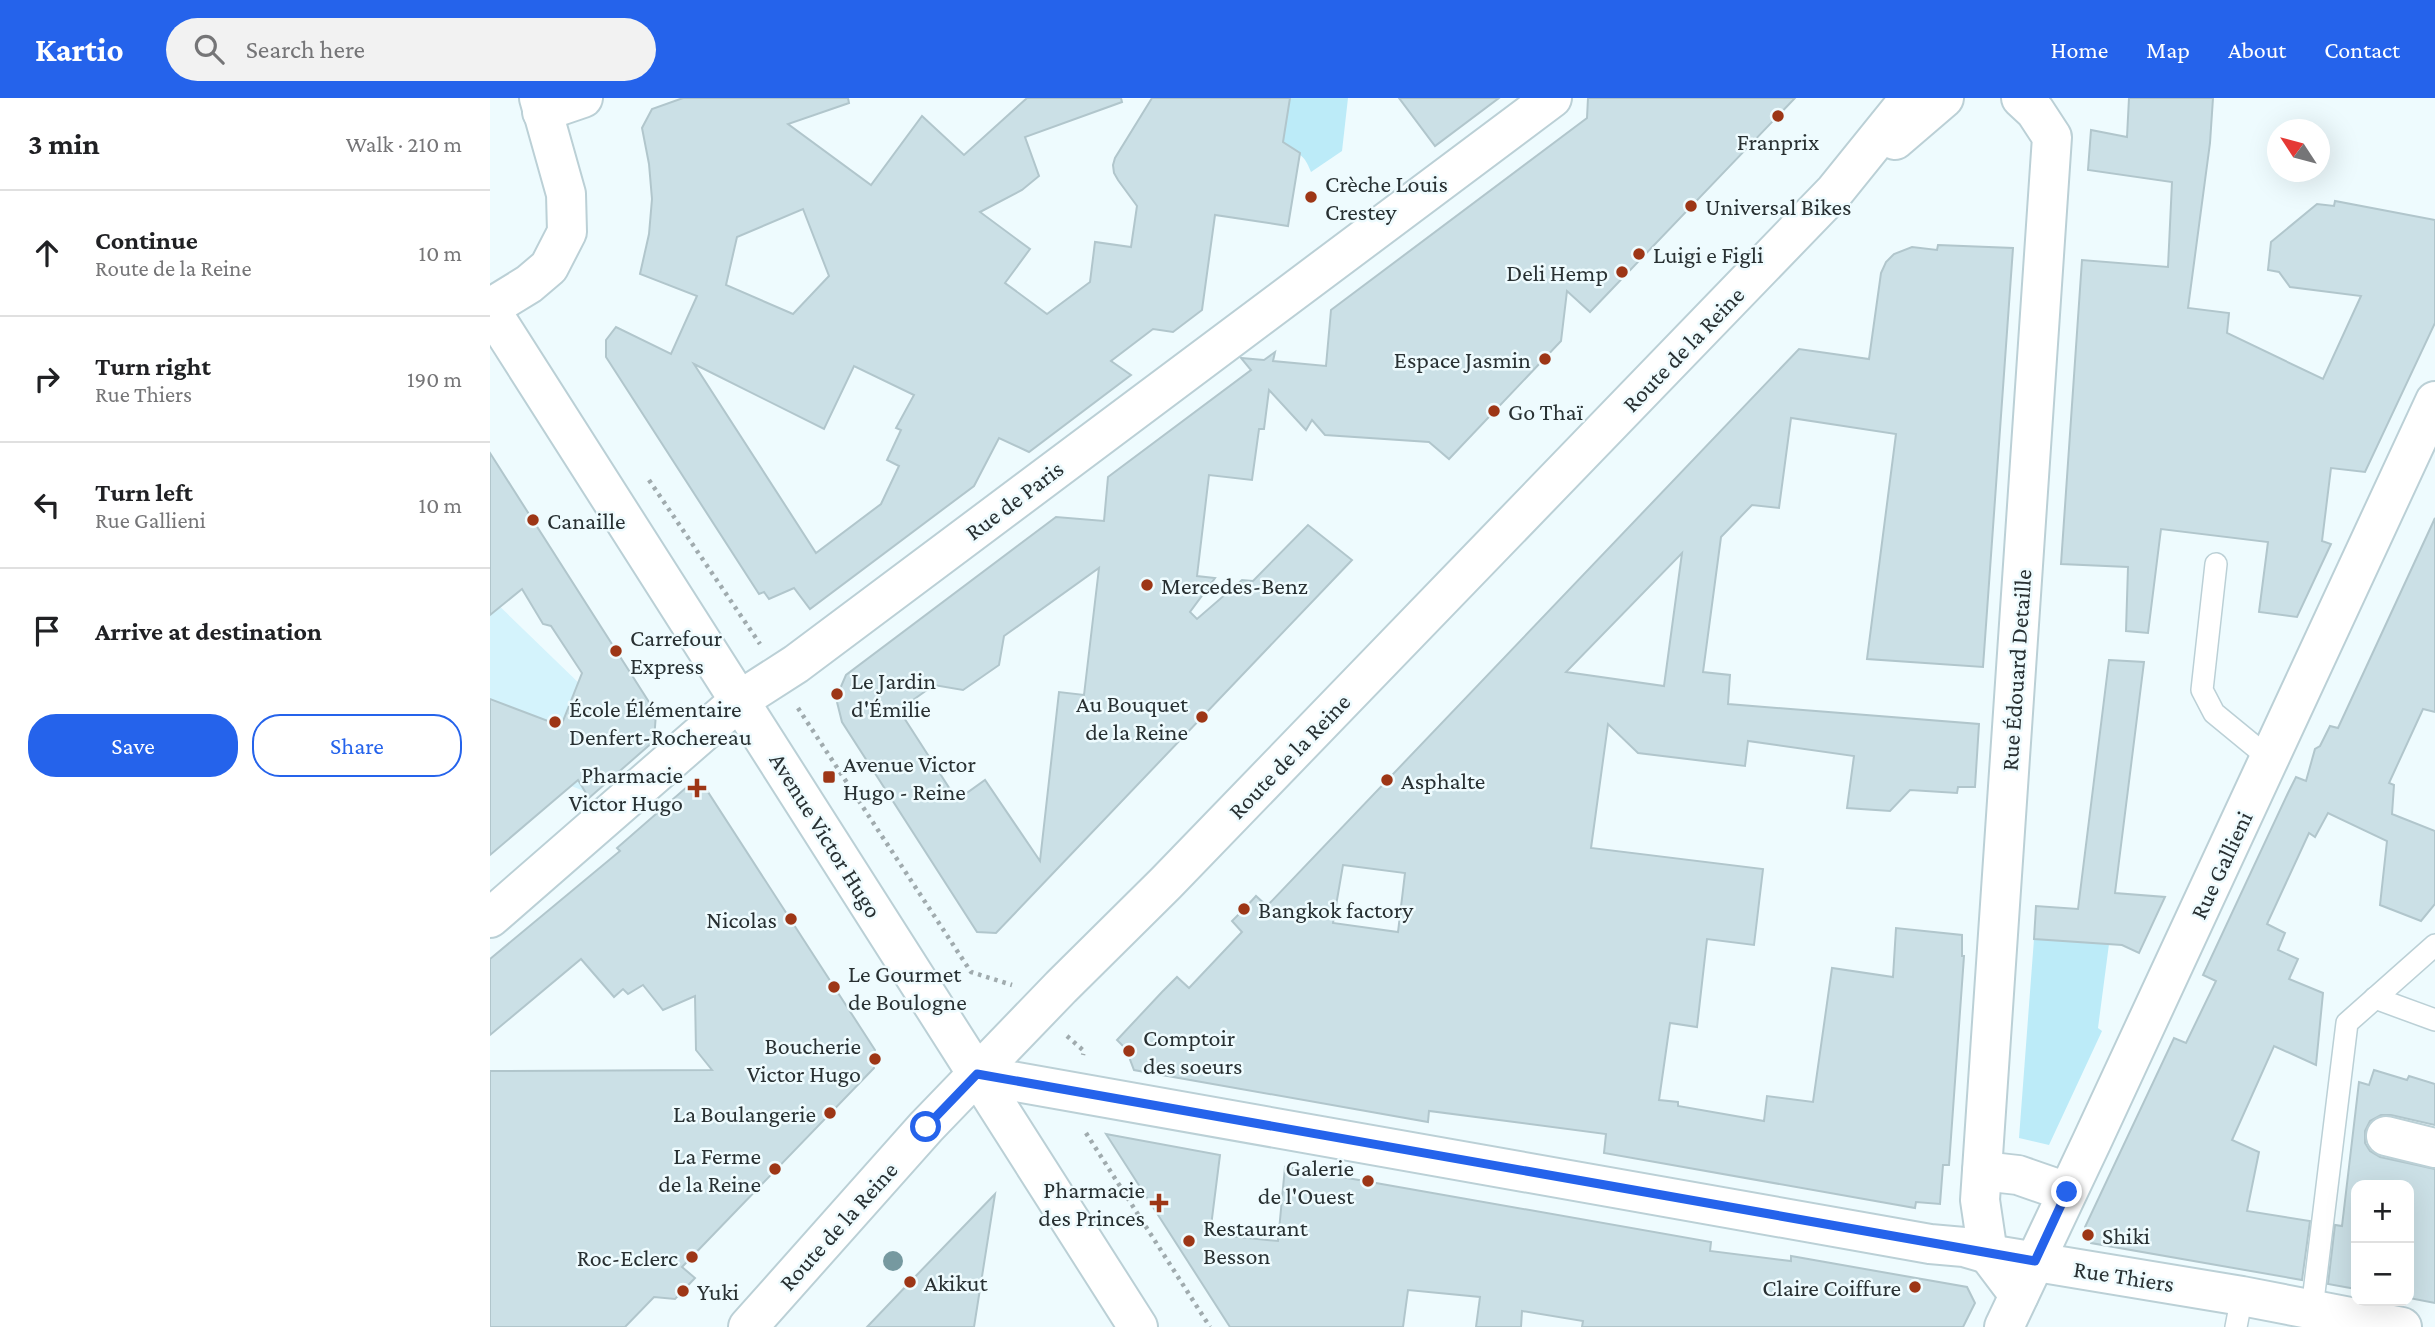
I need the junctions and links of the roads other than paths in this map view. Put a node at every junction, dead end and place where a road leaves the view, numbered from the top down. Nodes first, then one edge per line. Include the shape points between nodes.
1 (583, 98) edge
2 (1552, 98) edge
3 (1910, 98) edge
4 (1944, 98) edge
5 (2021, 98) edge
6 (541, 105) edge
7 (1835, 191) junction
8 (490, 308) edge
9 (2435, 401) edge
10 (2216, 564) dead end
11 (740, 700) junction
12 (2270, 759) junction
13 (490, 918) edge
14 (2435, 945) edge
15 (2375, 998) junction
16 (2435, 1020) edge
17 (977, 1074) junction
18 (2386, 1136) dead end
19 (2435, 1148) edge
20 (1982, 1171) junction
21 (2067, 1192) junction
22 (1988, 1254) junction
23 (2035, 1261) junction
24 (2312, 1309) junction
25 (2011, 1311) edge
26 (2239, 1312) edge
27 (748, 1327) edge
28 (1138, 1327) edge
29 (2402, 1327) edge

1 - 6 street
2 - 11 street, Rue de Paris
3 - 7 street, Route de la Reine
4 - 7 street, Route de la Reine
5 - 20 street, Rue Édouard Detaille via 2052,137
6 - 8 street via 566,194 567,232 549,267
7 - 17 street, Route de la Reine
8 - 11 street, Avenue Victor Hugo
9 - 12 street, Rue Gallieni
10 - 12 lane via 2202,690 2214,713
11 - 13 street, Rue de Paris
11 - 17 street, Avenue Victor Hugo
12 - 21 street, Rue Gallieni
14 - 15 lane
15 - 16 lane
15 - 24 lane via 2347,1023
17 - 22 street, Rue Thiers
17 - 27 street, Route de la Reine
17 - 28 street, Avenue Victor Hugo
18 - 19 street
20 - 21 street via 2018,1175
20 - 22 street, Rue Édouard Detaille via 1980,1200
21 - 23 street, Rue Gallieni
22 - 23 street, Rue Thiers
22 - 25 street
23 - 25 street, Rue Gallieni
23 - 26 street, Rue Thiers
24 - 26 street, Rue Thiers
24 - 29 street, Rue Thiers

